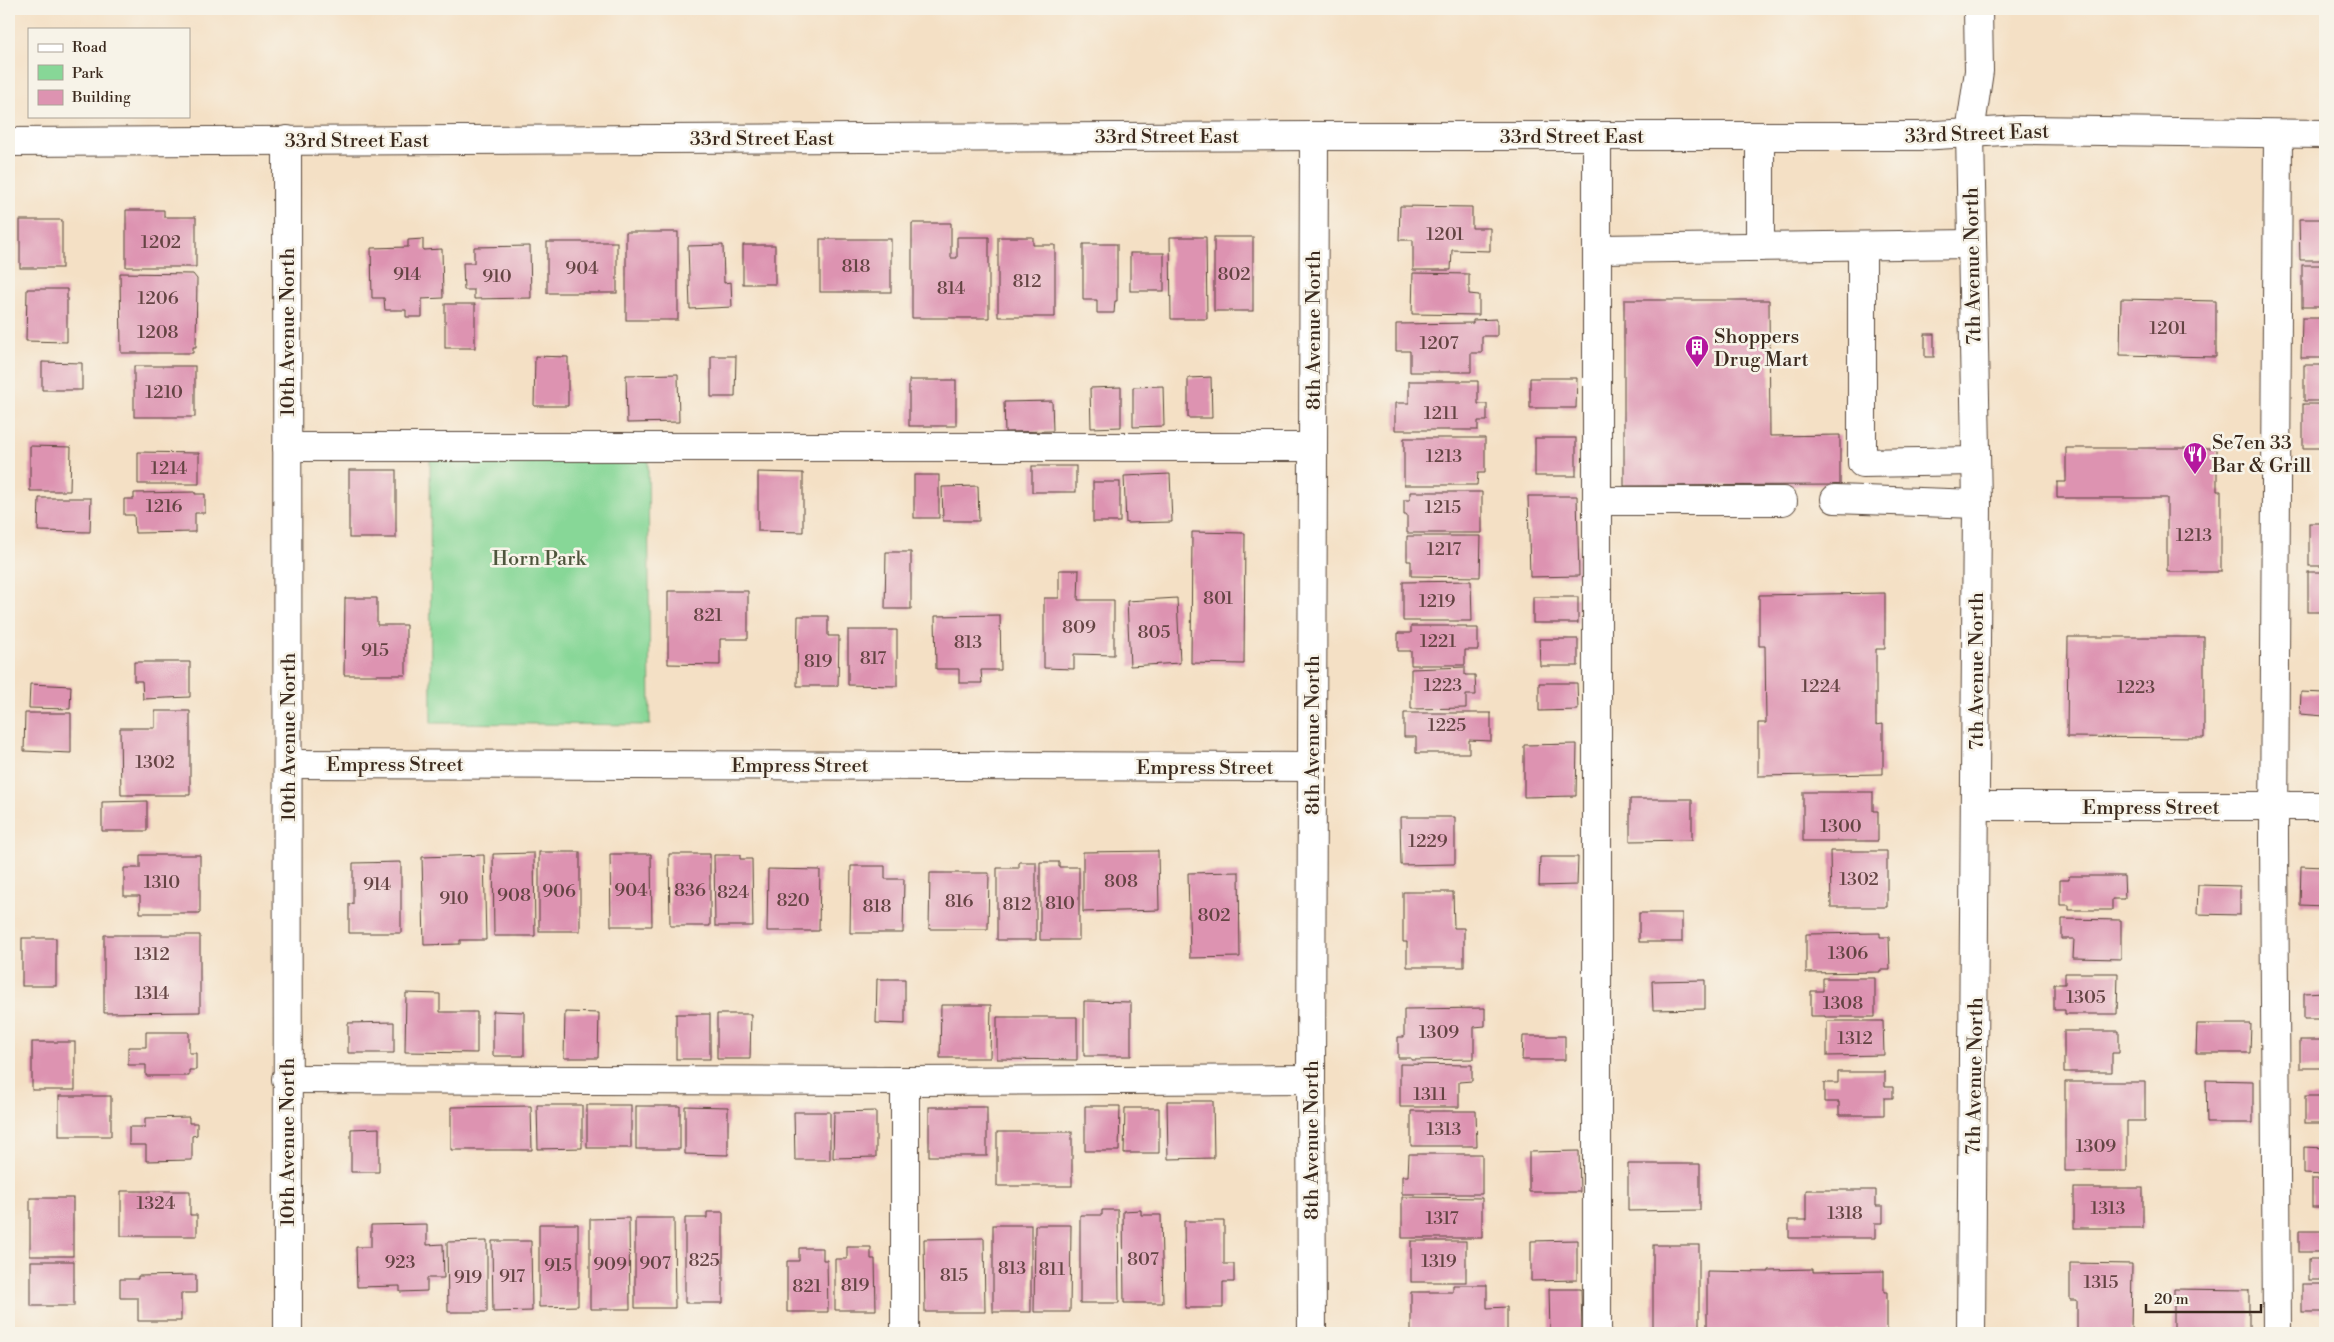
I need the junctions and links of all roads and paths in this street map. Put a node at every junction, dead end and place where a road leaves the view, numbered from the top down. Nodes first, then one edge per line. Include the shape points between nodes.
1 (1978, 9) edge
2 (1970, 133) junction
3 (2278, 134) junction
4 (2325, 134) edge
5 (1314, 136) junction
6 (1597, 136) junction
7 (1760, 136) junction
8 (286, 140) junction
9 (9, 142) edge
10 (1972, 244) junction
11 (1862, 246) junction
12 (1760, 247) junction
13 (1598, 249) junction
14 (1312, 446) junction
15 (287, 447) junction
16 (1976, 461) junction
17 (1835, 500) dead end
18 (1599, 501) junction
19 (1783, 501) dead end
20 (1977, 504) junction
21 (288, 764) junction
22 (1312, 767) junction
23 (1976, 806) junction
24 (2275, 806) junction
25 (2325, 806) edge
26 (286, 1079) junction
27 (1310, 1079) junction
28 (906, 1081) junction
29 (288, 1333) edge
30 (906, 1333) edge
31 (1312, 1333) edge
32 (1597, 1333) edge
33 (1971, 1333) edge
34 (2277, 1333) edge

1 - 2 street, 7th Avenue North via 1978,71
2 - 3 street, 33rd Street East via 2020,130
2 - 7 street, 33rd Street East
2 - 10 street, 7th Avenue North
3 - 4 street, 33rd Street East
3 - 24 street
5 - 6 street, 33rd Street East
5 - 8 street, 33rd Street East
5 - 14 street, 8th Avenue North
6 - 7 street, 33rd Street East
6 - 13 street
7 - 12 street
8 - 9 street, 33rd Street East
8 - 15 street, 10th Avenue North
10 - 11 street
10 - 16 street, 7th Avenue North
11 - 12 street
11 - 16 street via 1862,463
12 - 13 street
13 - 18 street
14 - 15 street
14 - 22 street, 8th Avenue North
15 - 21 street, 10th Avenue North
16 - 20 street, 7th Avenue North
17 - 20 street
18 - 19 street
18 - 32 street
20 - 23 street, 7th Avenue North
21 - 22 street, Empress Street
21 - 26 street, 10th Avenue North
22 - 27 street, 8th Avenue North
23 - 24 street, Empress Street
23 - 33 street, 7th Avenue North
24 - 25 street, Empress Street
24 - 34 street
26 - 28 street
26 - 29 street, 10th Avenue North
27 - 28 street
27 - 31 street, 8th Avenue North
28 - 30 street

